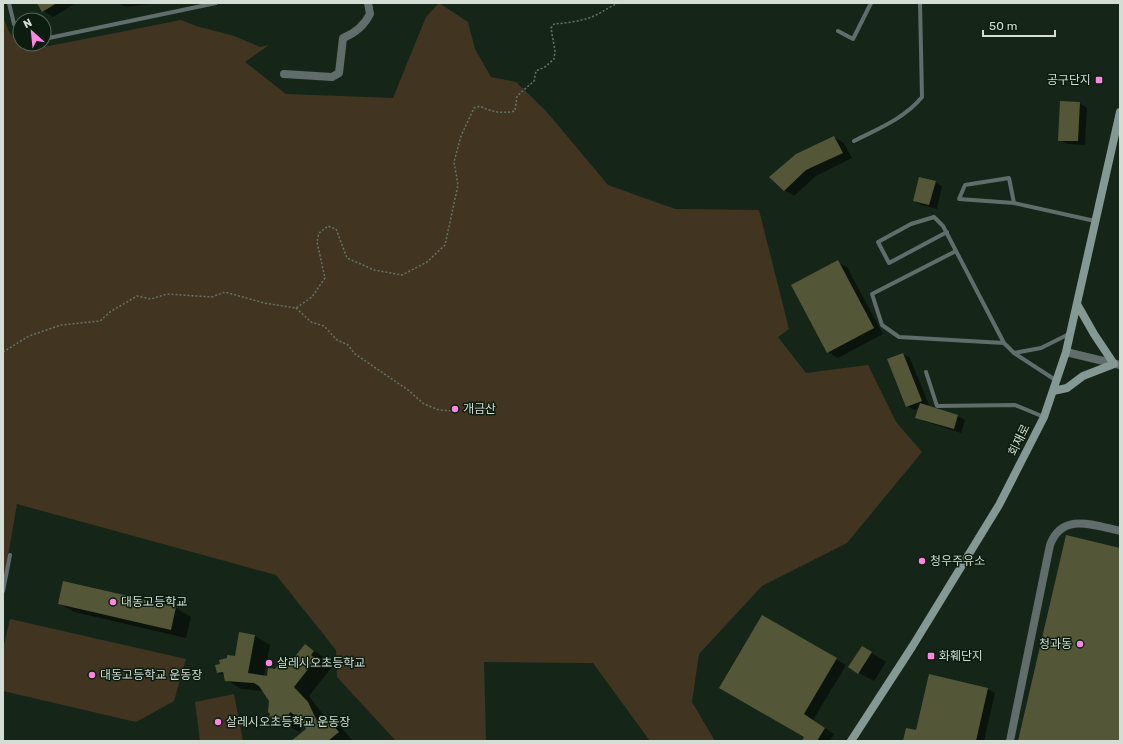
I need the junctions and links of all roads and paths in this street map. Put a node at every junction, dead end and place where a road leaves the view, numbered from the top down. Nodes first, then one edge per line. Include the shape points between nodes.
1 (9, 3) edge
2 (216, 3) edge
3 (368, 3) edge
4 (619, 3) edge
5 (871, 3) edge
6 (920, 3) edge
7 (12, 16) edge
8 (838, 31) dead end
9 (52, 36) edge
10 (284, 74) dead end
11 (1120, 112) edge
12 (854, 141) dead end
13 (1014, 203) junction
14 (1096, 221) junction
15 (947, 232) junction
16 (956, 251) junction
17 (1077, 304) junction
18 (296, 308) junction
19 (1070, 334) junction
20 (1004, 343) junction
21 (3, 352) edge
22 (1066, 352) junction
23 (1014, 353) junction
24 (1117, 364) edge
25 (926, 372) dead end
26 (1057, 381) junction
27 (1054, 391) junction
28 (455, 411) dead end
29 (1044, 417) junction
30 (1120, 531) edge
31 (10, 555) dead end
32 (3, 592) edge
33 (851, 741) edge
34 (1010, 741) edge

1 - 7 lane
2 - 9 lane
3 - 10 street via 370,14 366,22 354,33 343,38 337,75 332,77
4 - 18 path via 594,16 570,23 554,24 551,28 554,59 536,71 534,81 517,96 515,112 488,111 480,106 474,108 461,136 454,162 458,185 445,245 427,262 402,274 374,270 347,258 336,229 328,226 319,233 317,242 326,278 312,297
5 - 8 lane via 853,39
6 - 12 lane via 922,97 893,121
11 - 14 main road, 회재로
13 - 13 lane via 1009,178 965,185 959,199
13 - 14 lane
14 - 17 main road, 회재로
15 - 15 lane via 934,217 911,224 878,242 889,263
15 - 16 lane
16 - 20 lane
16 - 20 lane via 872,294 882,325 899,337
17 - 19 main road, 회재로
17 - 24 main road via 1094,334
18 - 21 path via 264,303 225,292 212,297 167,294 151,299 137,296 100,321 61,325 29,336
18 - 28 path via 311,322 324,326 355,354 424,404 439,410
19 - 22 main road, 회재로
19 - 23 lane via 1041,348
20 - 23 lane
22 - 24 street
22 - 26 main road, 회재로
23 - 26 lane
24 - 27 main road via 1083,376 1067,388
25 - 29 lane via 937,406 1015,405
26 - 27 main road, 회재로
27 - 29 main road, 회재로
29 - 33 main road, 회재로 via 999,505
30 - 34 street via 1091,524 1068,524 1054,535
31 - 32 lane

